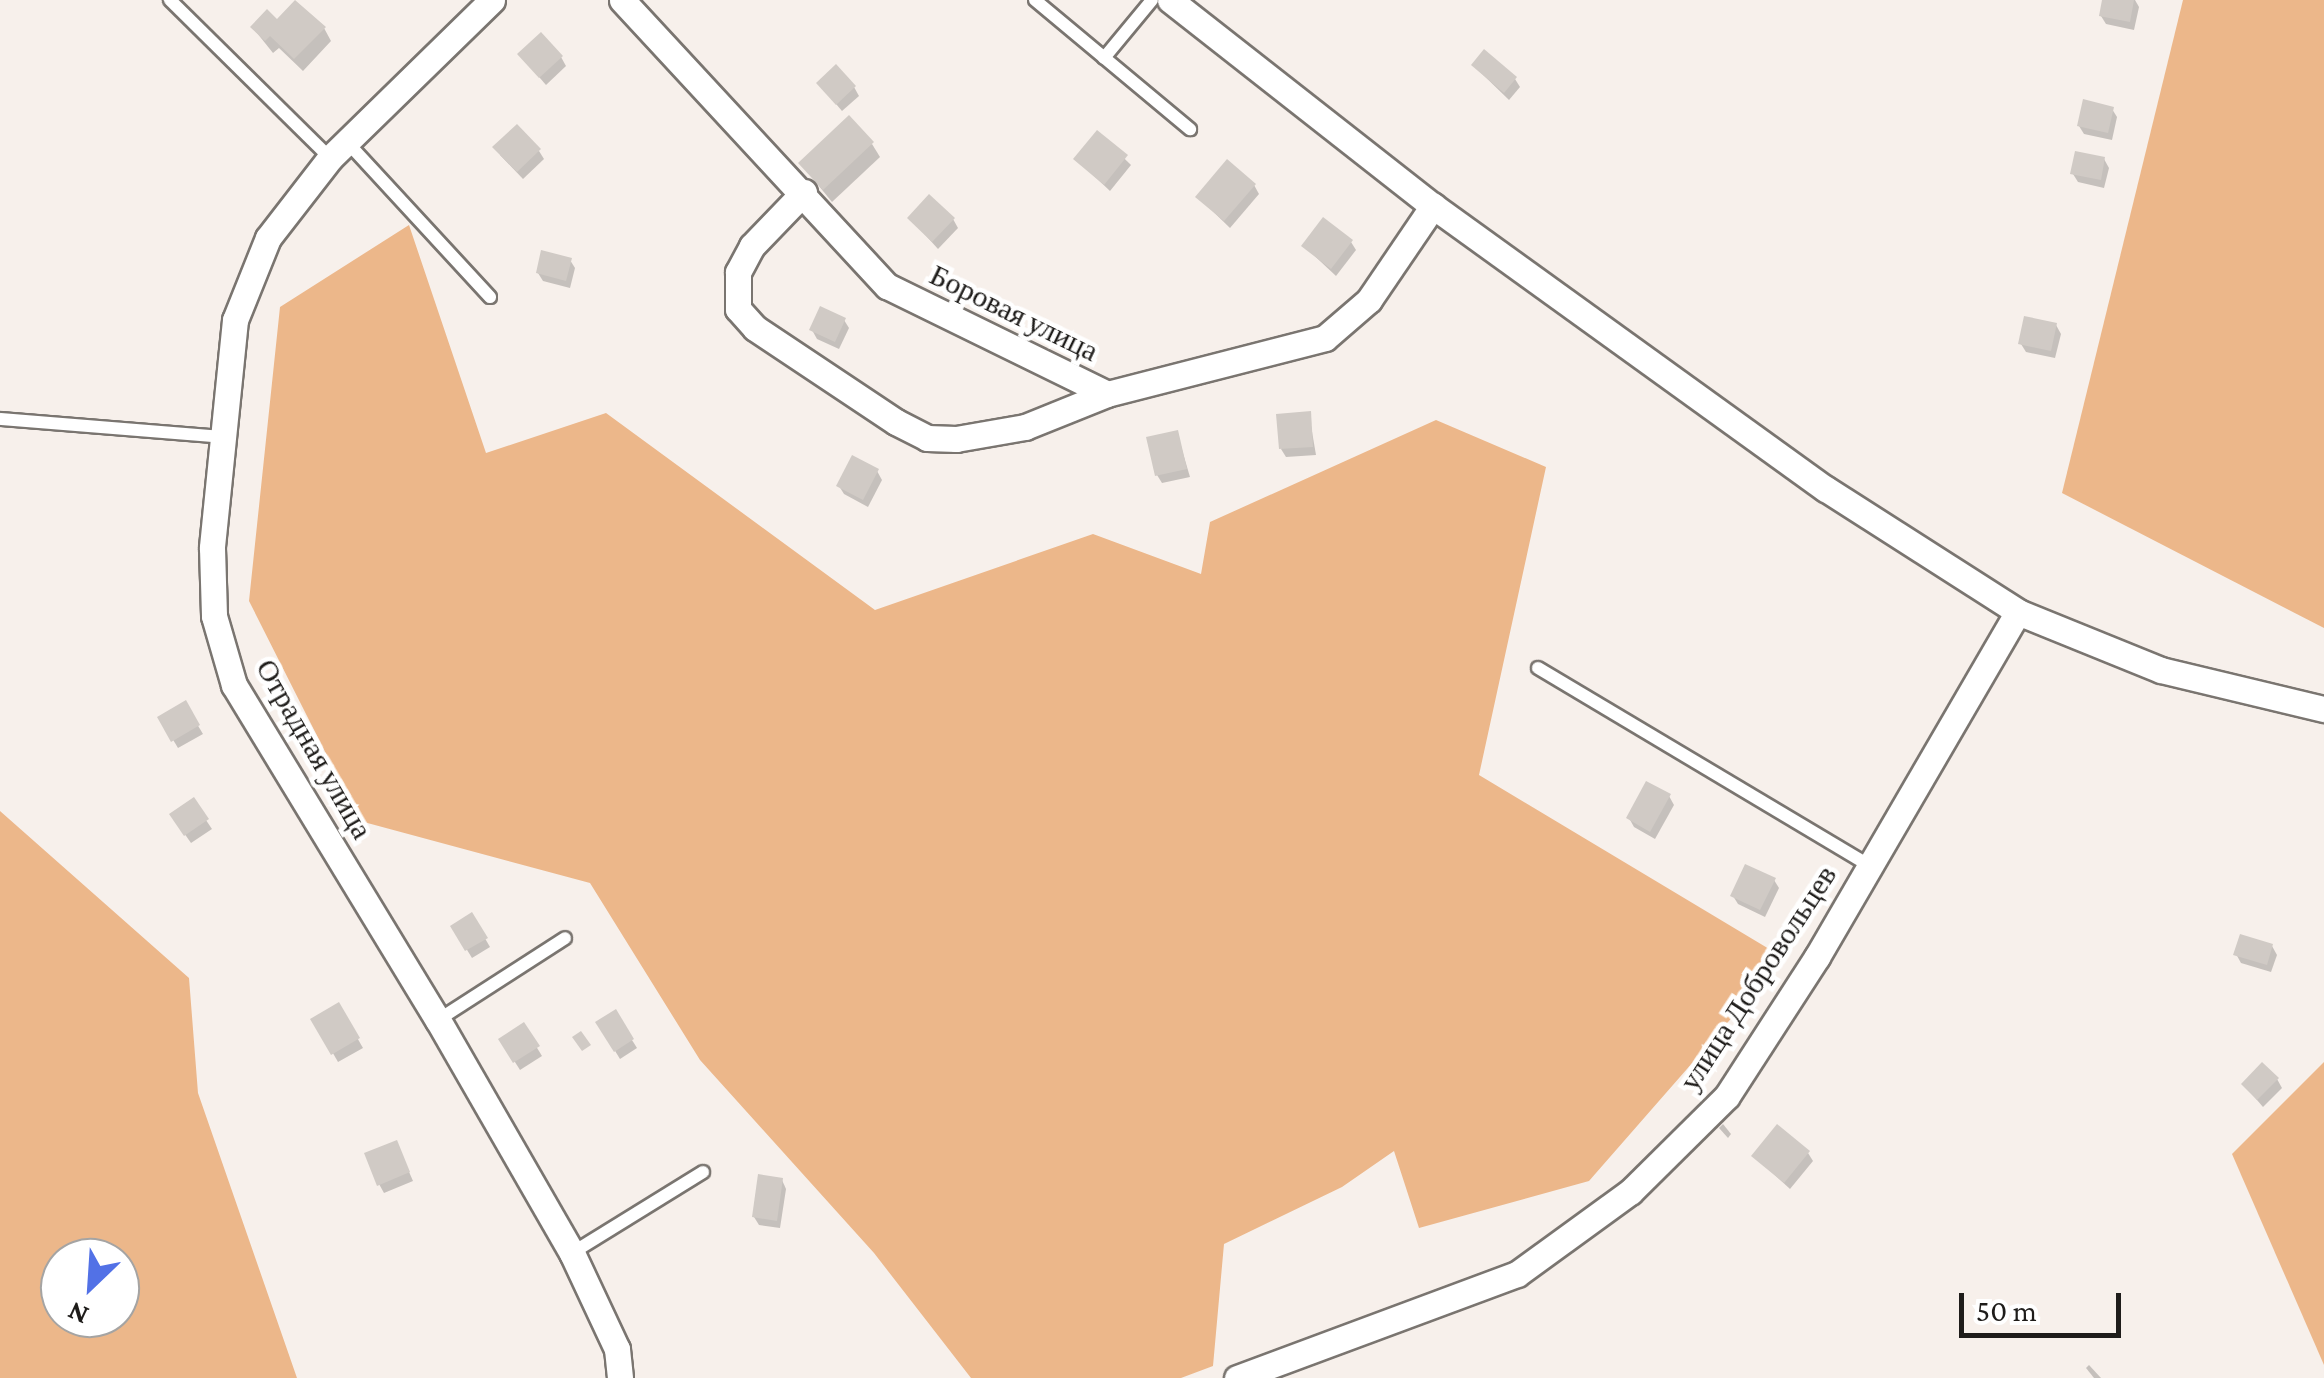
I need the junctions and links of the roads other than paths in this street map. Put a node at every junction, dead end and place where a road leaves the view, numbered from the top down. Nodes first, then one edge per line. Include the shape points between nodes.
1 (170, 0) edge
2 (492, 0) edge
3 (622, 0) edge
4 (1035, 0) edge
5 (1152, 0) edge
6 (1170, 0) edge
7 (1104, 58) junction
8 (1190, 129) dead end
9 (339, 150) junction
10 (804, 192) junction
11 (1433, 206) junction
12 (490, 297) dead end
13 (1108, 394) junction
14 (0, 419) edge
15 (222, 437) junction
16 (2018, 612) junction
17 (1538, 668) dead end
18 (2324, 709) edge
19 (1870, 866) junction
20 (565, 938) dead end
21 (438, 1020) junction
22 (703, 1172) dead end
23 (572, 1252) junction
24 (620, 1378) edge
25 (1237, 1378) edge

1 - 9 lane
2 - 9 street, Отрадная улица
3 - 10 street, Боровая улица
4 - 7 lane
5 - 7 lane
6 - 11 street
7 - 8 lane
9 - 12 lane
9 - 15 street, Отрадная улица via 268,238 235,320
10 - 13 street, Боровая улица via 887,286
10 - 13 street via 752,246 738,272 738,308 755,328 896,422 927,438 956,439 1025,426
11 - 13 street, Боровая улица via 1369,300 1325,338
11 - 16 street via 1826,489
14 - 15 lane
15 - 21 street, Отрадная улица via 212,548 214,616 234,685
16 - 18 street via 2161,670
16 - 19 street, улица Добровольцев
17 - 19 lane
19 - 25 street, улица Добровольцев via 1727,1096 1630,1192 1517,1274
20 - 21 lane
21 - 23 street, Отрадная улица
22 - 23 lane
23 - 24 street, Отрадная улица via 617,1349

